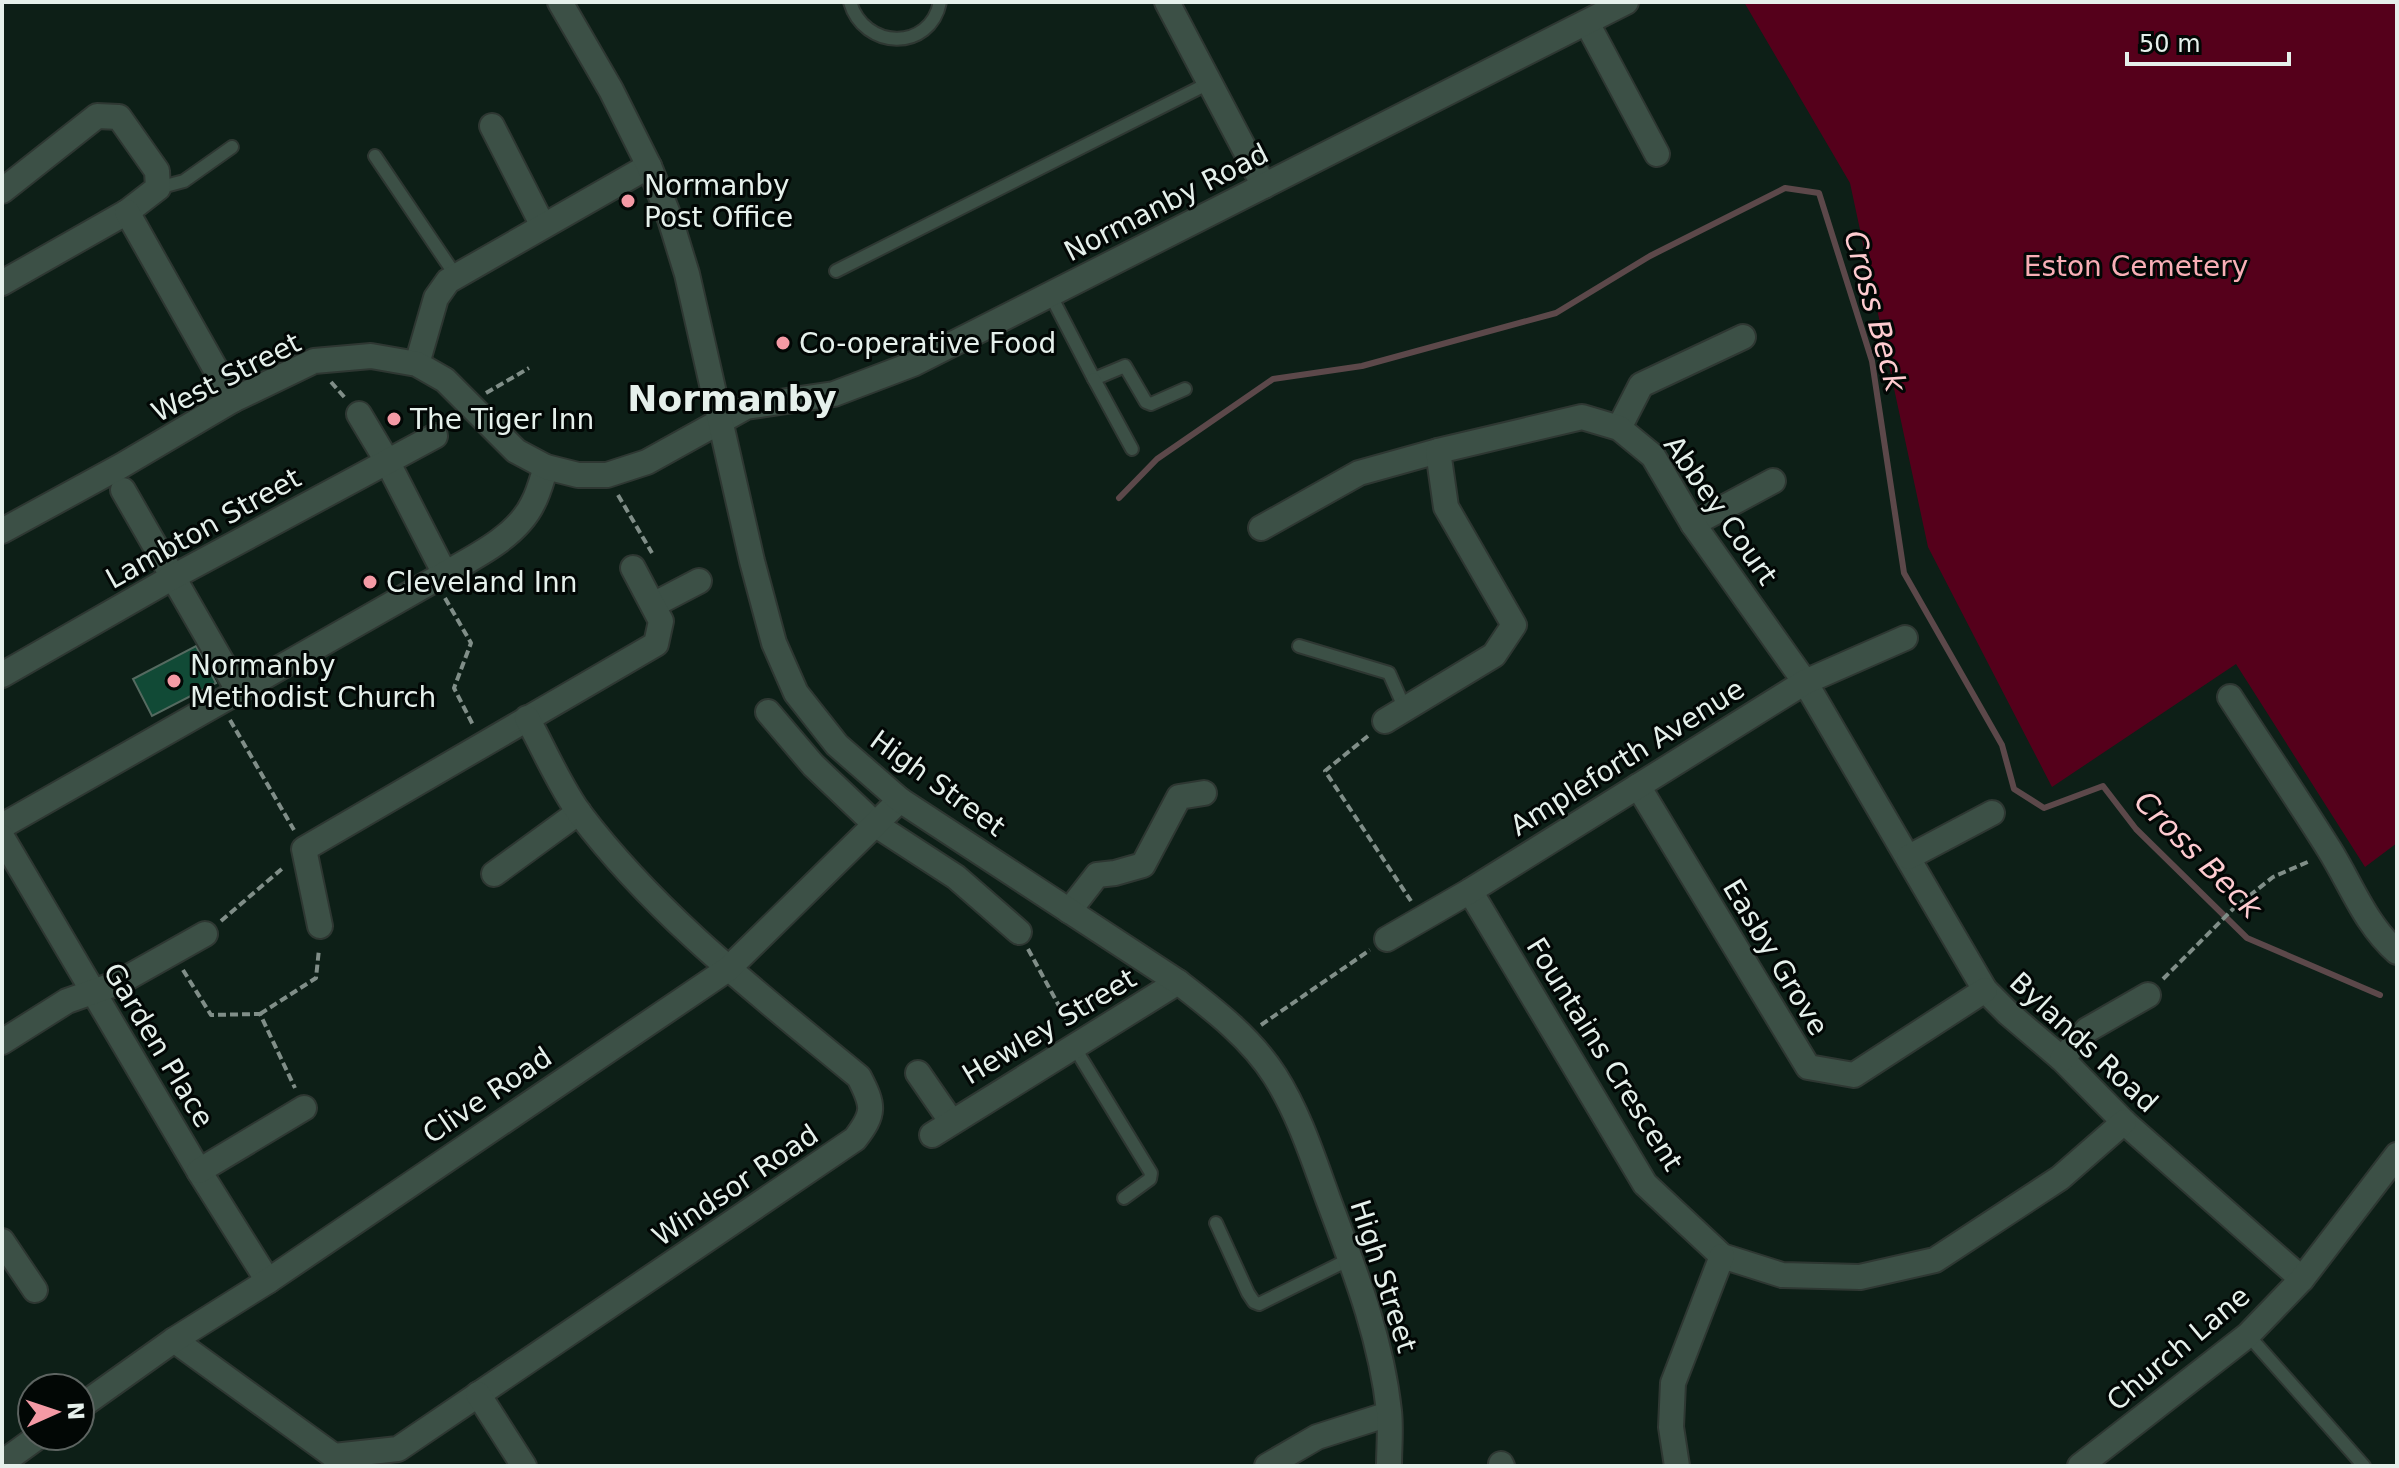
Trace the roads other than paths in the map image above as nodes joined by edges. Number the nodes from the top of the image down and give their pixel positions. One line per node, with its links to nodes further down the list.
1 (560, 2): 12 (street, High Street)
2 (850, 2): 3 (lane)
3 (940, 2)
4 (1167, 2): 7 (street)
5 (1626, 2): 6 (street, Normanby Road)
6 (1587, 23): 10 (street); 13 (street, Normanby Road)
7 (1209, 83): 13 (street); 18 (lane)
8 (492, 126): 17 (street)
9 (232, 147): 14 (lane)
10 (1657, 154)
11 (375, 156): 19 (lane)
12 (649, 166): 17 (street); 28 (street, High Street)
13 (1264, 186): 21 (street, Normanby Road)
14 (158, 188): 15 (street); 16 (street)
15 (2, 191)
16 (127, 212): 20 (street); 26 (street)
17 (543, 226): 19 (street)
18 (836, 271)
19 (456, 276): 23 (street)
20 (2, 283)
21 (1050, 294): 24 (lane); 28 (street, Normanby Road)
22 (1743, 337): 29 (street)
23 (417, 364): 26 (street, West Street); 34 (street)
24 (1094, 379): 25 (lane); 31 (lane)
25 (1185, 389)
26 (233, 400): 39 (street, West Street)
27 (359, 414): 33 (street)
28 (720, 419): 34 (street, Normanby Road); 56 (street, High Street)
29 (1619, 428): 32 (street, Abbey Court); 37 (street, Abbey Court)
30 (435, 436): 33 (street, Lambton Street)
31 (1132, 449)
32 (1438, 451): 38 (street, Abbey Court); 52 (street)
33 (387, 461): 41 (street, Lambton Street); 42 (street)
34 (546, 467): 42 (street)
35 (1773, 481): 37 (street)
36 (123, 490): 41 (street)
37 (1693, 524): 48 (street, Abbey Court)
38 (1261, 528)
39 (2, 531)
40 (633, 568): 44 (street)
41 (173, 577): 47 (street, Lambton Street); 49 (street)
42 (440, 577): 49 (street)
43 (699, 581): 44 (street)
44 (657, 613): 53 (street)
45 (1905, 638): 48 (street, Ampleforth Avenue)
46 (1299, 646): 52 (lane)
47 (2, 675)
48 (1805, 682): 54 (street, Ampleforth Avenue); 62 (street, Bylands Road)
49 (228, 695): 60 (street)
50 (2230, 697): 70 (street)
51 (768, 712): 59 (street)
52 (1395, 715)
53 (527, 718): 57 (street, Windsor Road); 66 (street)
54 (1638, 786): 64 (street, Ampleforth Avenue); 73 (street, Easby Grove)
55 (1204, 793): 65 (street)
56 (900, 800): 59 (street, Clive Road); 65 (street, High Street)
57 (579, 812): 63 (street); 71 (street, Windsor Road)
58 (1992, 813): 62 (street)
59 (876, 825): 67 (street); 71 (street, Clive Road)
60 (2, 826)
61 (2, 837): 74 (street, Garden Place)
62 (1909, 857): 73 (street, Bylands Road)
63 (494, 874)
64 (1470, 891): 69 (street, Ampleforth Avenue); 87 (street, Fountains Crescent)
65 (1069, 911): 72 (street, High Street)
66 (320, 926)
67 (1019, 932)
68 (205, 934): 74 (street)
69 (1387, 939)
70 (2397, 952)
71 (728, 969): 90 (street, Clive Road); 94 (street, Windsor Road)
72 (1178, 982): 77 (street, Hewley Street); 88 (street, High Street)
73 (1985, 990): 78 (street, Bylands Road)
74 (93, 992): 76 (street); 83 (street, Garden Place)
75 (2148, 995): 78 (street)
76 (2, 1042)
77 (1076, 1043): 79 (street, Hewley Street); 84 (lane)
78 (2062, 1059): 81 (street, Bylands Road)
79 (918, 1073)
80 (304, 1108): 83 (street)
81 (2124, 1122): 87 (street, Fountains Crescent); 89 (street, Bylands Road)
82 (2397, 1155): 89 (street, Church Lane)
83 (199, 1171): 90 (street, Garden Place)
84 (1124, 1198)
85 (1216, 1223): 88 (lane)
86 (2, 1241): 91 (street)
87 (1722, 1256): 100 (street)
88 (1350, 1259): 96 (street, High Street)
89 (2302, 1279): 92 (street, Church Lane)
90 (268, 1281): 93 (street, Clive Road)
91 (35, 1290)
92 (2248, 1335): 101 (street, Church Lane); 102 (lane)
93 (174, 1340): 94 (street, Windsor Road); 95 (street, Clive Road)
94 (478, 1394): 97 (street)
95 (96, 1396)
96 (1389, 1414): 98 (street); 99 (street, High Street)
97 (524, 1466)
98 (1267, 1466)
99 (1389, 1466)
100 (1677, 1466)
101 (2080, 1466)
102 (2364, 1466)

